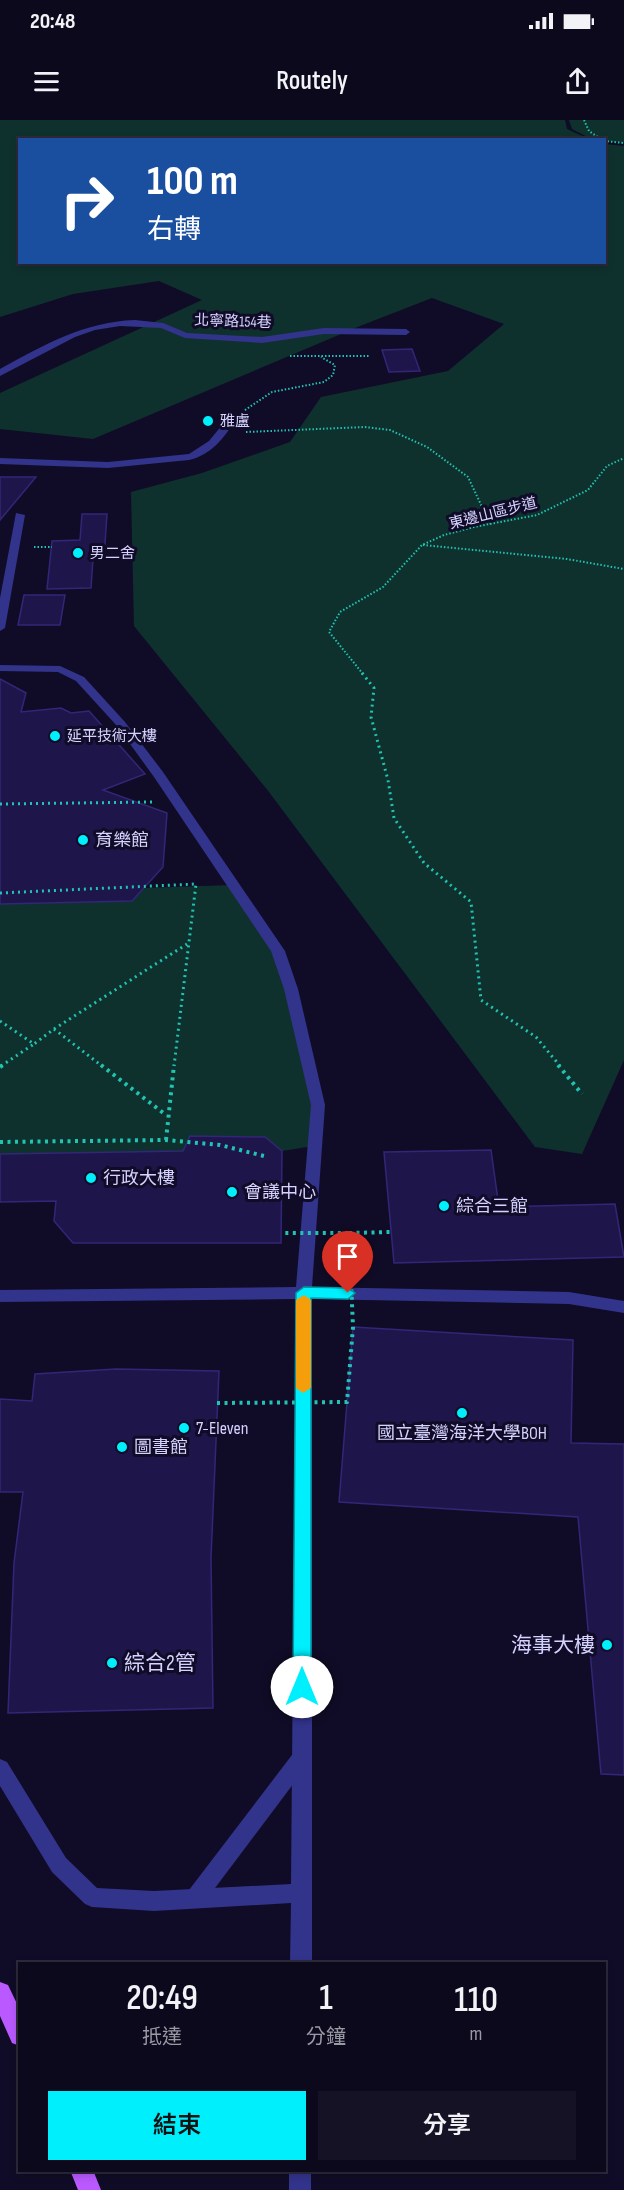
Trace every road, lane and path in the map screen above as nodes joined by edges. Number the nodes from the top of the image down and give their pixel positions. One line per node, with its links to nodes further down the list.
1 (584, 120): 2 (path)
2 (600, 138)
3 (606, 140): 4 (path)
4 (624, 143)
5 (406, 332): 7 (street, 北寧路154巷)
6 (321, 357): 8 (path)
7 (0, 373)
8 (230, 421): 9 (street)
9 (223, 431): 11 (street); 13 (path)
10 (624, 458): 13 (path, 東邊山區步道)
11 (0, 460)
12 (20, 515): 16 (street)
13 (490, 524): 14 (path, 東邊山區步道)
14 (422, 545): 15 (path); 27 (path)
15 (624, 569)
16 (3, 595): 17 (street)
17 (0, 628)
18 (0, 668): 19 (street)
19 (177, 801): 20 (path); 35 (street)
20 (0, 804)
21 (0, 893): 22 (path)
22 (187, 944): 24 (path); 28 (path)
23 (0, 1021): 25 (path)
24 (54, 1029): 25 (path); 28 (path)
25 (34, 1044): 26 (path)
26 (0, 1067)
27 (582, 1094)
28 (167, 1116): 29 (path)
29 (166, 1140): 30 (path); 31 (path)
30 (0, 1142)
31 (268, 1157)
32 (391, 1232): 34 (path)
33 (281, 1233): 34 (path, bridge)
34 (349, 1233): 38 (path, bridge)
35 (304, 1293): 36 (street); 37 (street); 39 (street)
36 (0, 1296)
37 (624, 1307)
38 (218, 1403)
39 (302, 1757): 41 (street); 42 (street)
40 (0, 1768): 42 (street)
41 (301, 1893): 42 (street); 43 (street)
42 (196, 1897)
43 (301, 1962)
44 (0, 1992): 45 (main road)
45 (18, 2031)
46 (82, 2172): 48 (main road)
47 (300, 2172): 49 (street)
48 (90, 2190)
49 (300, 2190)

